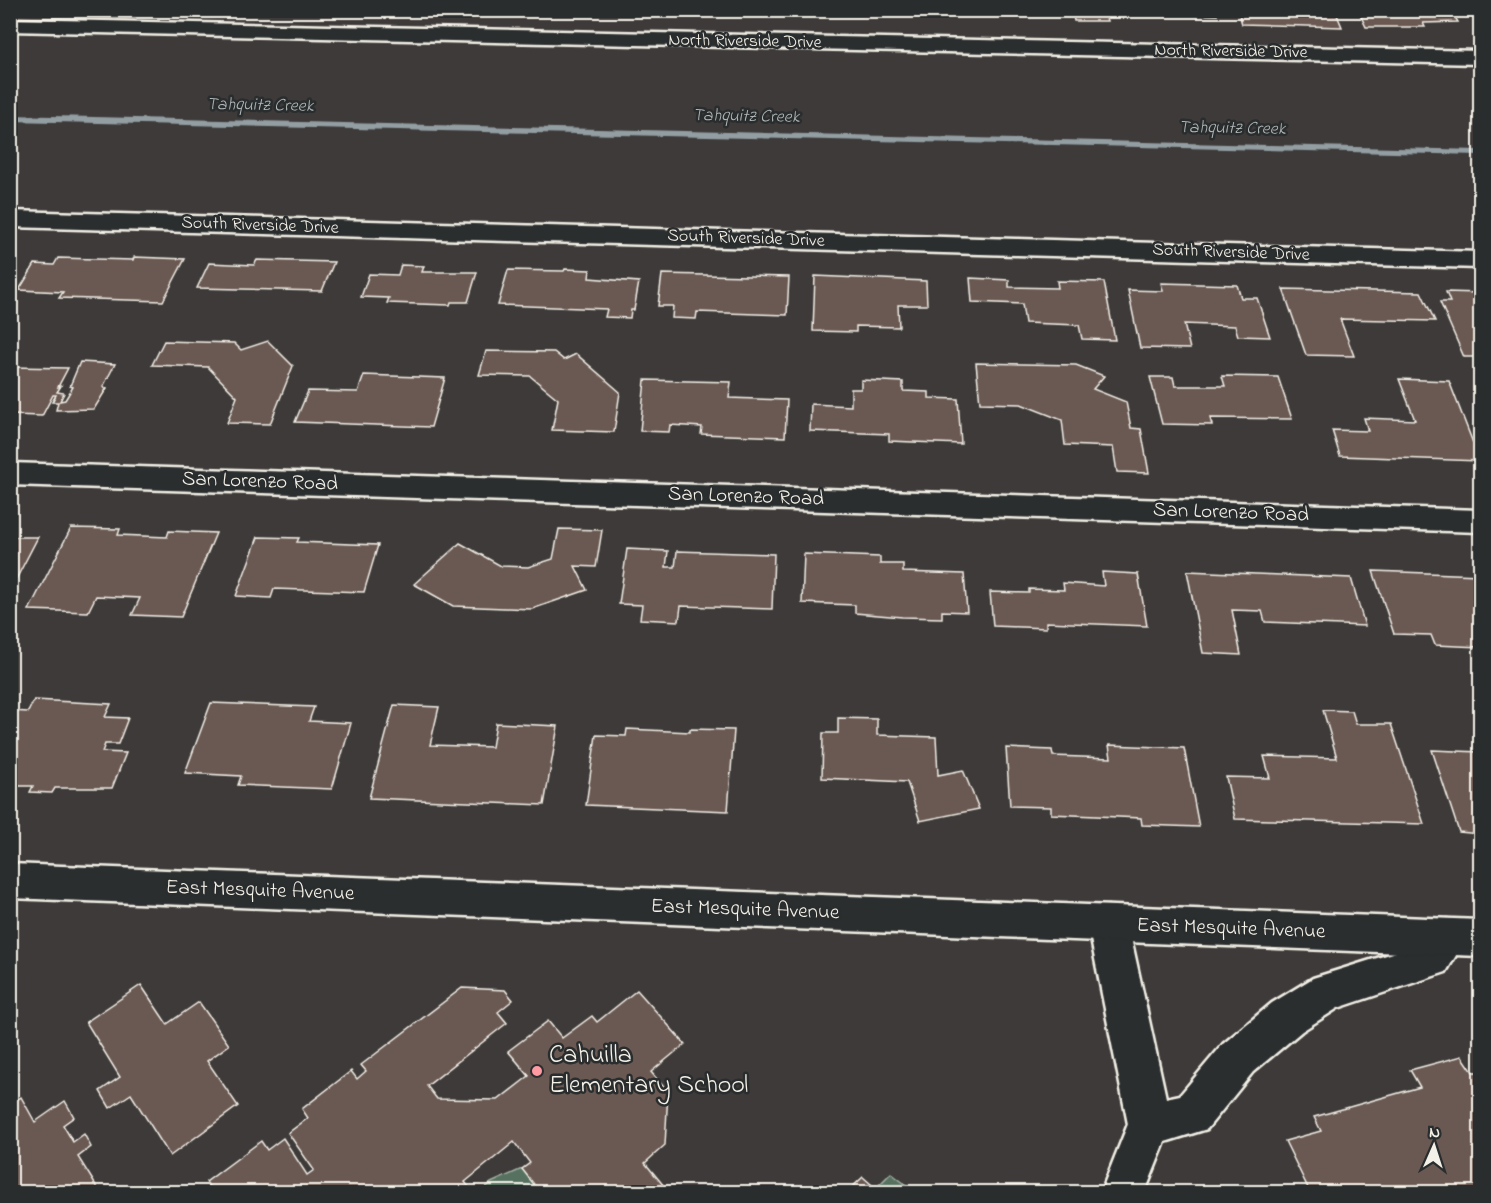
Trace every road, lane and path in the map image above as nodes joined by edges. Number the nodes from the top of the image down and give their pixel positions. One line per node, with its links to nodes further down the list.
1 (232, 10): 3 (street)
2 (10, 25): 3 (street, North Riverside Drive)
3 (215, 31): 4 (street, North Riverside Drive)
4 (1480, 58)
5 (10, 219): 6 (street, South Riverside Drive)
6 (1480, 260)
7 (10, 474): 8 (street, San Lorenzo Road)
8 (1480, 521)
9 (10, 881): 10 (street, East Mesquite Avenue)
10 (1108, 924): 11 (street, East Mesquite Avenue); 12 (street)
11 (1464, 938): 12 (street)
12 (1150, 1124): 13 (street)
13 (1123, 1192)

